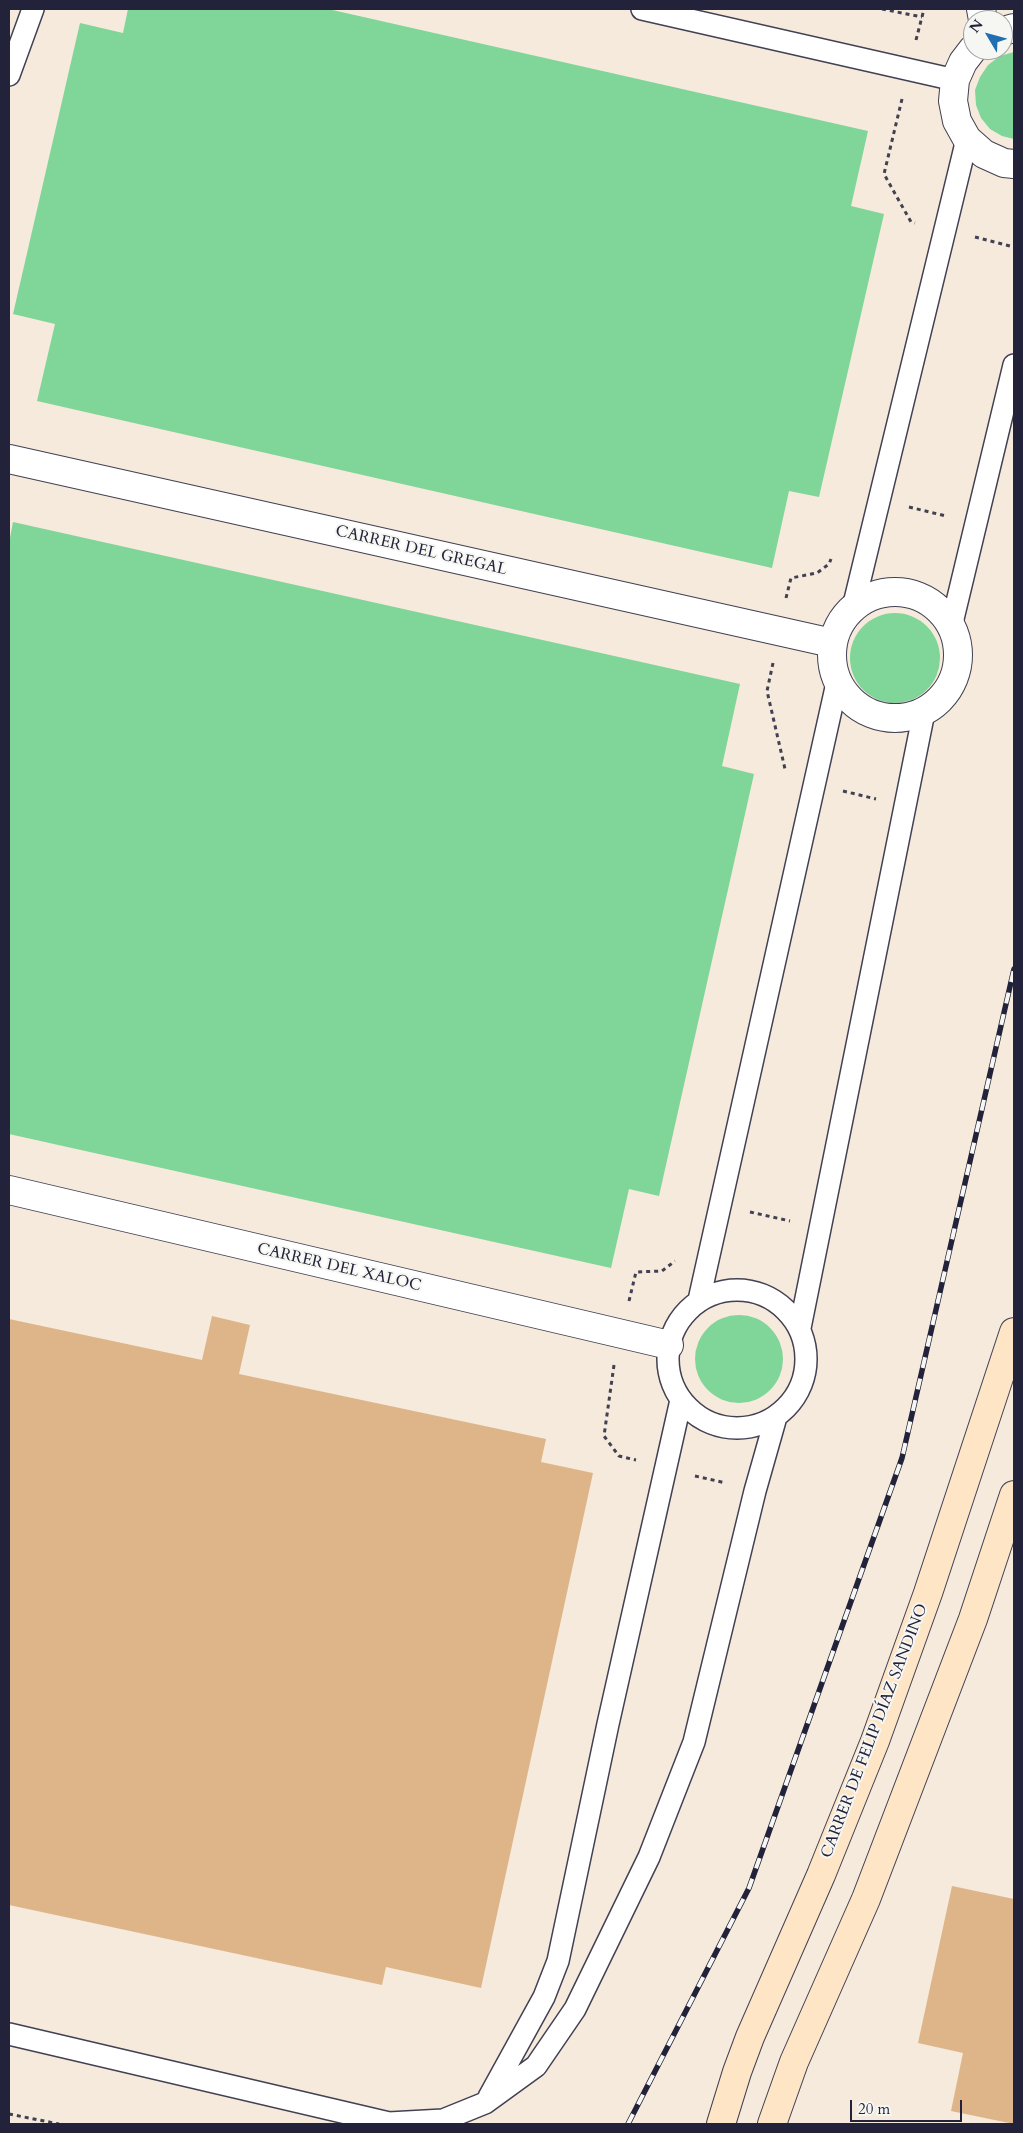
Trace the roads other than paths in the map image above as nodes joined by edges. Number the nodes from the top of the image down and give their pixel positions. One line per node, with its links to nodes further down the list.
1 (33, 9): 4 (lane)
2 (642, 9): 5 (lane)
3 (965, 60): 5 (street)
4 (9, 75)
5 (955, 80): 6 (street)
6 (967, 139): 7 (street); 10 (lane)
7 (1014, 164)
8 (1014, 365): 11 (lane)
9 (9, 459): 12 (street, CARRER DEL GREGAL)
10 (853, 608): 11 (street); 12 (street)
11 (951, 626): 14 (street)
12 (832, 643): 13 (street)
13 (837, 683): 14 (street); 16 (lane)
14 (924, 712): 17 (lane)
15 (9, 1190): 19 (street, CARRER DEL XALOC)
16 (698, 1300): 17 (lane); 19 (lane)
17 (800, 1328): 21 (lane)
18 (1014, 1332): 25 (main road, CARRER DE FELIP DÍAZ SANDINO)
19 (669, 1345): 20 (lane)
20 (681, 1400): 21 (lane); 24 (lane)
21 (776, 1417): 24 (lane)
22 (1014, 1495): 26 (main road)
23 (9, 2034): 24 (lane)
24 (485, 2103)
25 (721, 2124)
26 (772, 2124)

